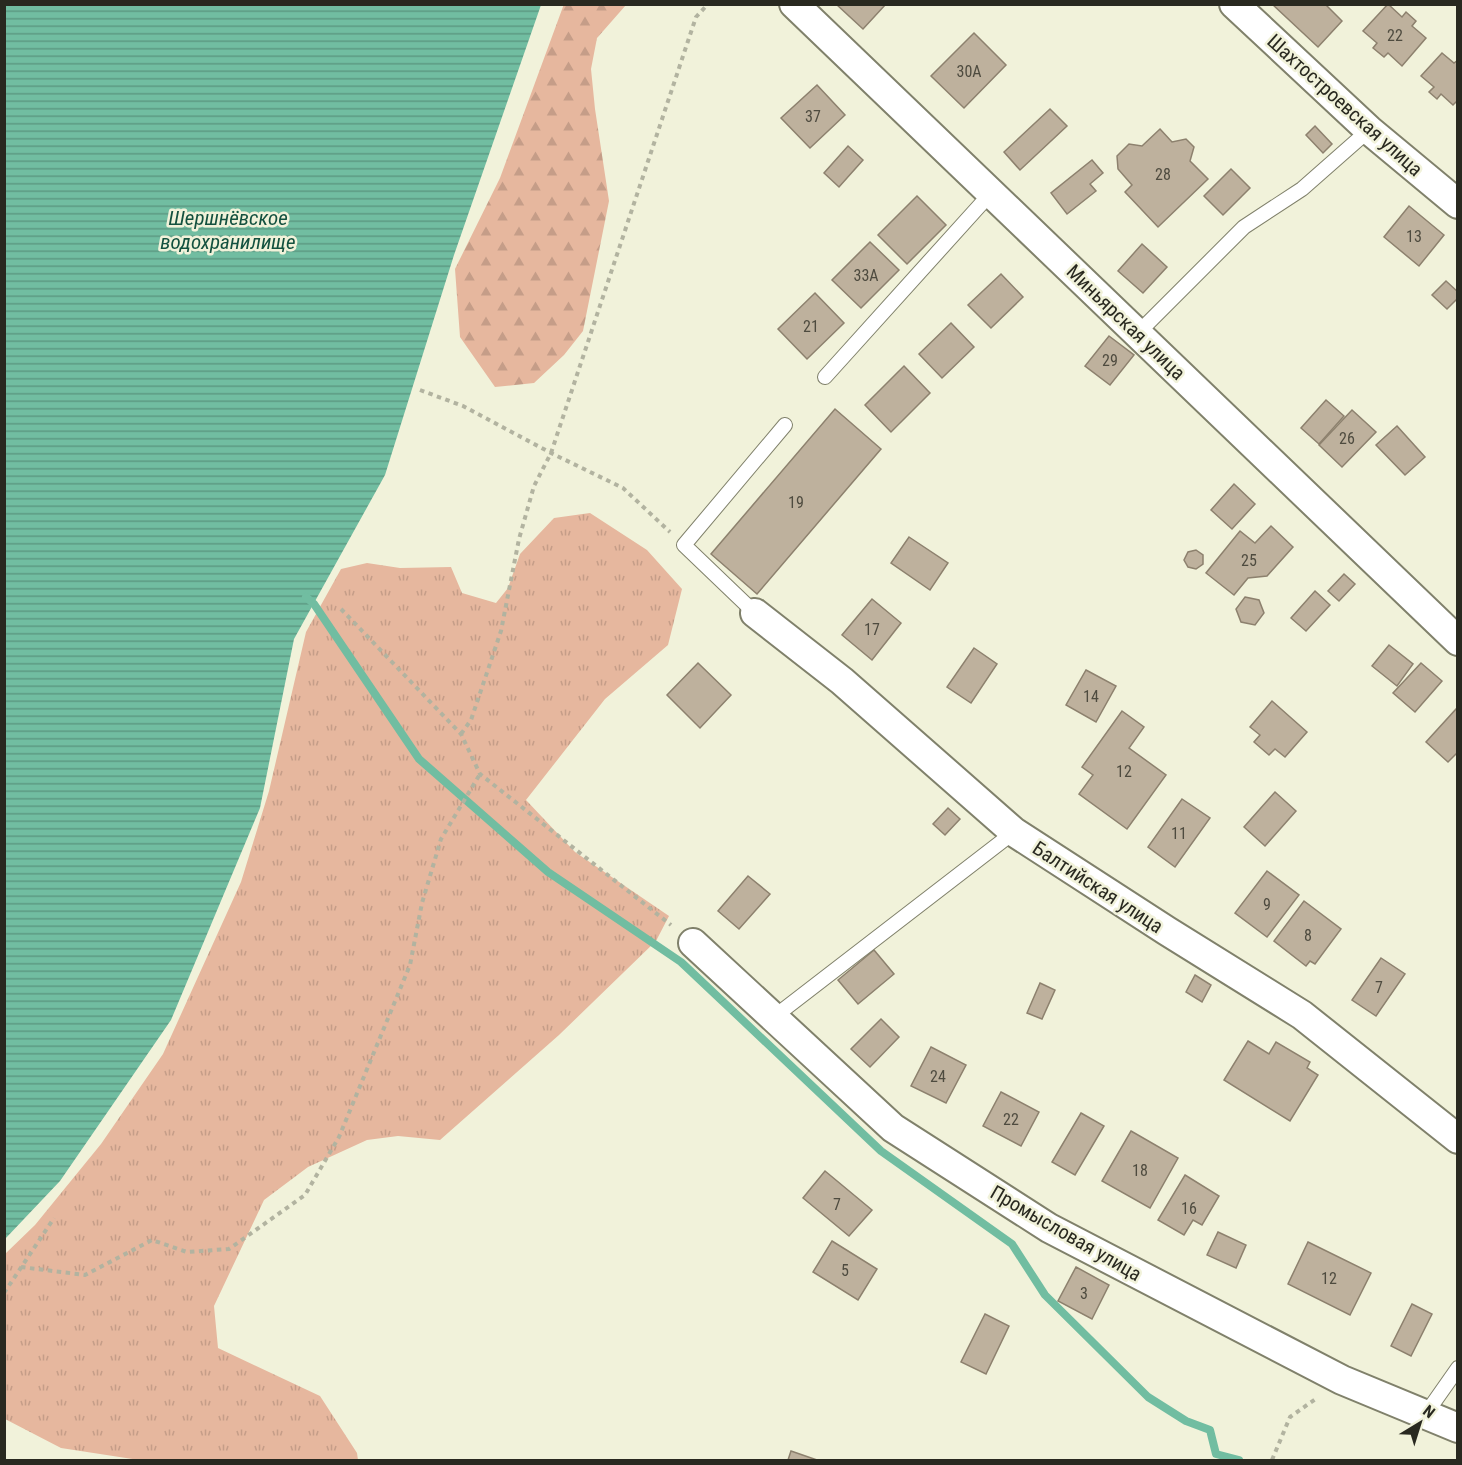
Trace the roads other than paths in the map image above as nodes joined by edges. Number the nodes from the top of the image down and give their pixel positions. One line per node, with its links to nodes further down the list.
1 (794, 4): 4 (street, Миньярская улица)
2 (1234, 4): 3 (street, Шахтостроевская улица)
3 (1369, 130): 5 (street, Шахтостроевская улица); 6 (lane)
4 (991, 193): 6 (street, Миньярская улица); 7 (lane)
5 (1458, 204)
6 (1138, 333): 10 (street, Миньярская улица)
7 (825, 377)
8 (784, 425): 9 (lane)
9 (755, 613): 11 (street, Балтийская улица)
10 (1458, 641)
11 (1014, 832): 13 (lane); 14 (street, Балтийская улица)
12 (693, 943): 13 (street, Промысловая улица)
13 (774, 1017): 16 (street, Промысловая улица)
14 (1458, 1139)
15 (1458, 1368): 16 (lane)
16 (1425, 1415): 17 (street, Промысловая улица)
17 (1458, 1428)

